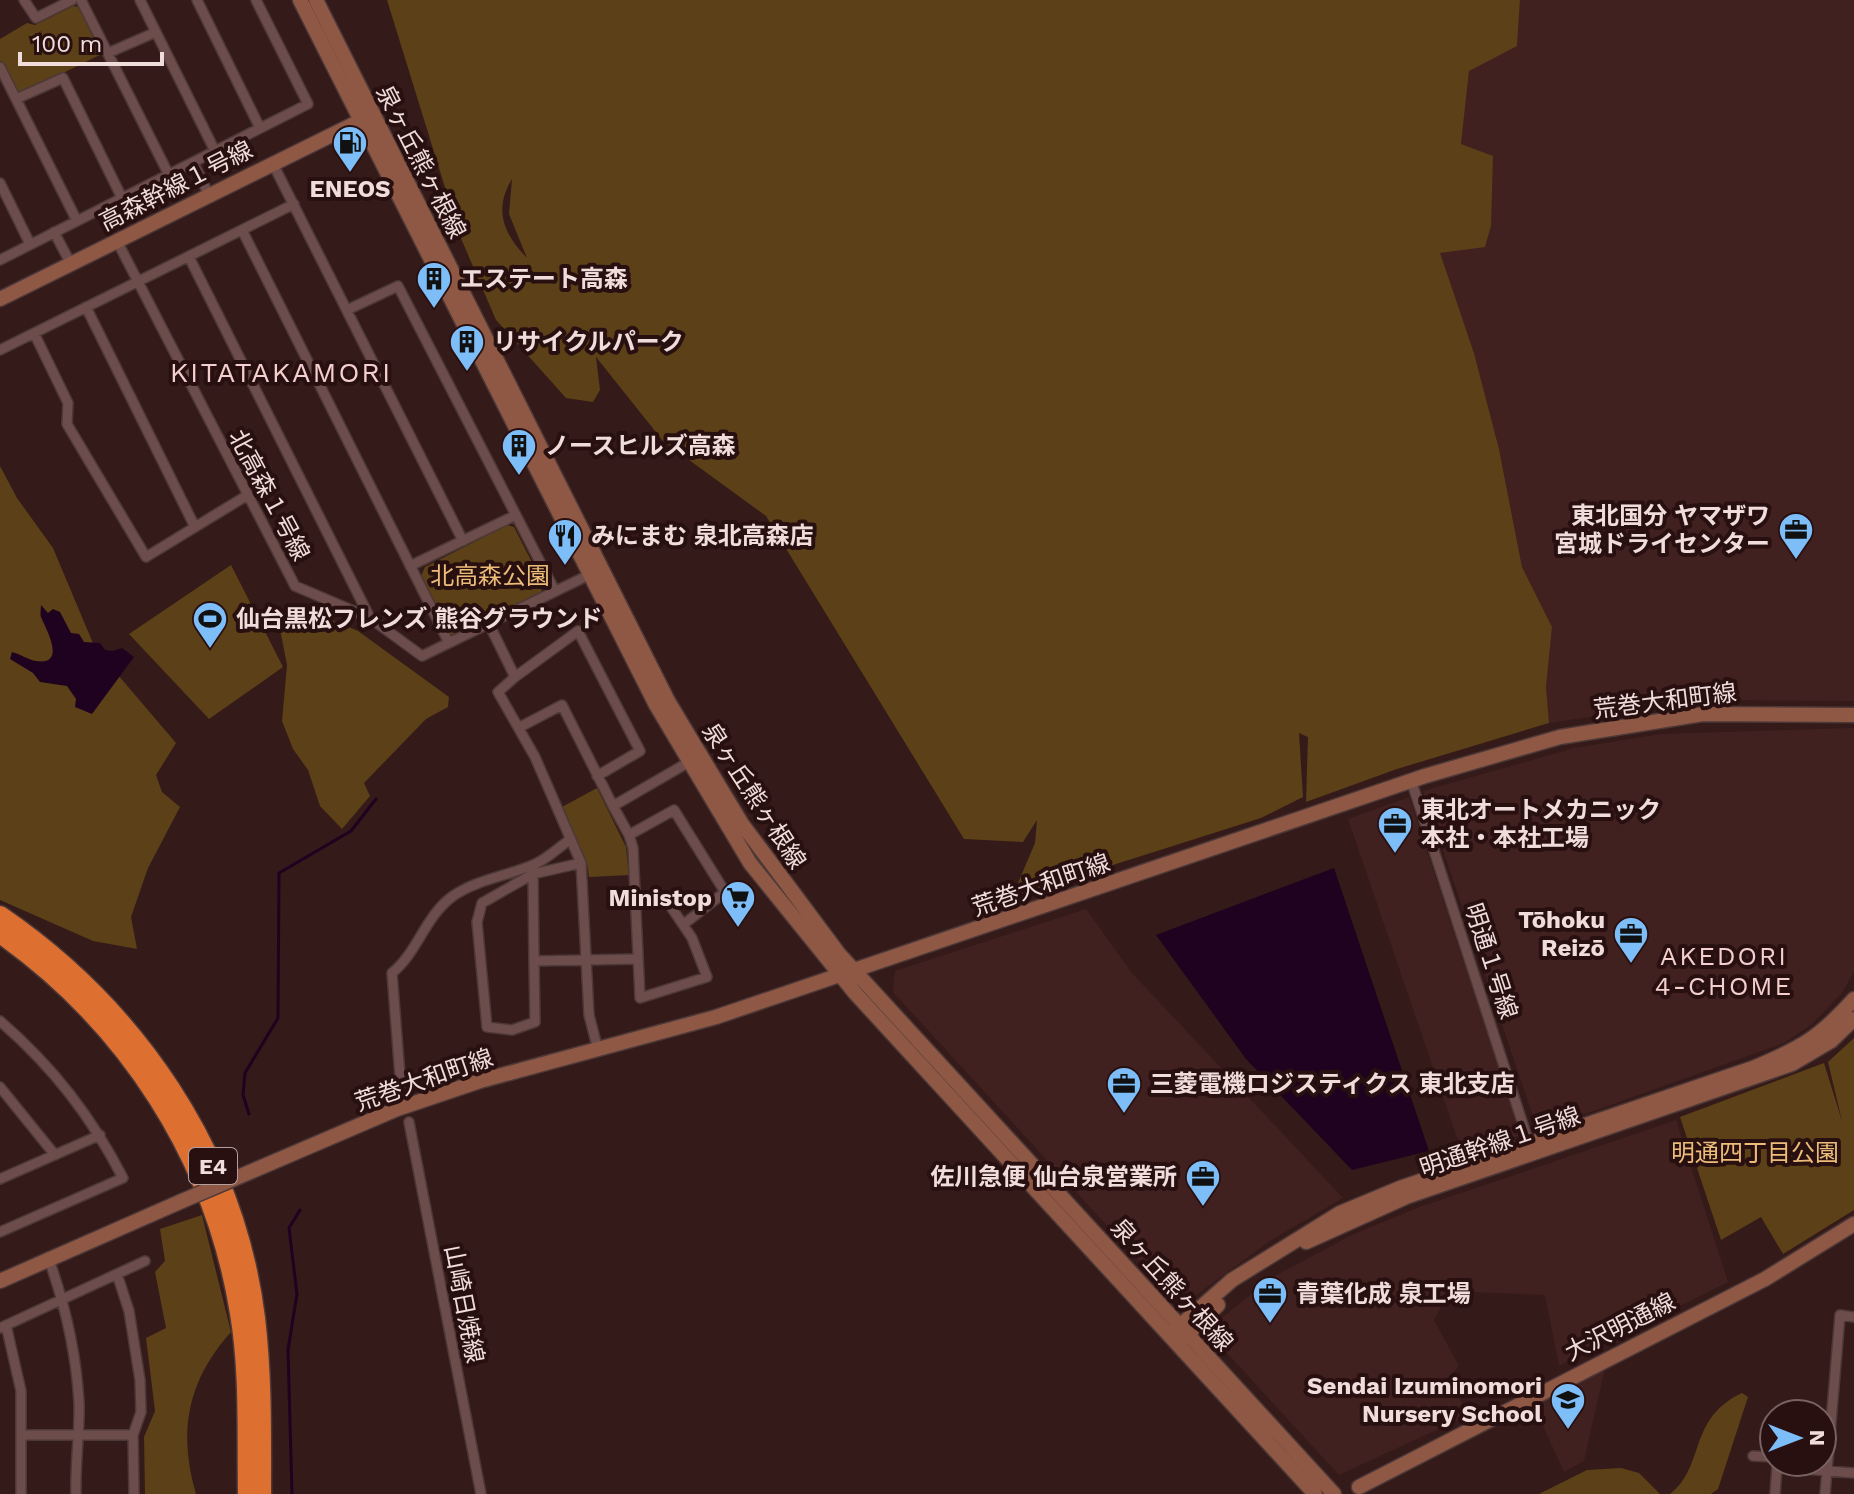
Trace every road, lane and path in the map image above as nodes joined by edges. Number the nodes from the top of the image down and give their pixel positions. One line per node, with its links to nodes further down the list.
1 (24, 0): 2 (street)
2 (72, 0)
3 (81, 0): 10 (street)
4 (140, 0): 9 (street)
5 (197, 0): 14 (street)
6 (256, 0): 14 (street)
7 (300, 0): 13 (street, 泉ヶ丘熊ヶ根線)
8 (316, 0): 13 (street, 泉ヶ丘熊ヶ根線)
9 (156, 32): 10 (street); 15 (street)
10 (108, 53): 18 (street)
11 (0, 67): 12 (street)
12 (16, 99): 21 (street); 23 (street)
13 (366, 118): 17 (street, 高森幹線１号線); 42 (street, 泉ヶ丘熊ヶ根線)
14 (260, 128): 15 (street)
15 (215, 151): 16 (street)
16 (193, 162): 18 (street); 20 (street)
17 (272, 162): 20 (street, 高森幹線１号線); 22 (street)
18 (169, 175): 21 (street)
19 (0, 183): 27 (street)
20 (209, 195): 26 (street, 高森幹線１号線)
21 (122, 198): 23 (street)
22 (294, 204): 24 (street); 34 (street)
23 (77, 221): 25 (street)
24 (242, 230): 28 (street); 41 (street)
25 (54, 232): 27 (street); 30 (street)
26 (117, 241): 30 (street, 高森幹線１号線); 31 (street, 北高森１号線)
27 (30, 244): 29 (street)
28 (189, 257): 31 (street); 44 (street)
29 (0, 260)
30 (71, 264): 32 (street, 高森幹線１号線)
31 (137, 281): 33 (street); 37 (street, 北高森１号線)
32 (0, 299)
33 (86, 307): 35 (street); 39 (street)
34 (347, 310): 38 (street); 40 (street)
35 (34, 333): 36 (street); 39 (street)
36 (0, 350)
37 (246, 496): 39 (street); 44 (street, 北高森１号線)
38 (516, 515): 40 (street); 43 (street)
39 (194, 525)
40 (463, 541): 41 (street)
41 (410, 566): 46 (street)
42 (596, 572): 43 (street, 北高森１号線); 50 (street, 泉ヶ丘熊ヶ根線); 65 (street, 泉ヶ丘熊ヶ根線)
43 (555, 591): 45 (street, 北高森１号線)
44 (370, 618): 46 (street, 北高森１号線)
45 (489, 624): 46 (street, 北高森１号線); 47 (street)
46 (449, 643)
47 (515, 677): 49 (street); 51 (street)
48 (1854, 715): 52 (street, 荒巻大和町線)
49 (520, 727): 51 (street); 55 (street)
50 (689, 762): 53 (street); 65 (street, 泉ヶ丘熊ヶ根線)
51 (597, 776): 53 (street)
52 (1411, 780): 65 (street, 荒巻大和町線); 74 (street, 明通１号線)
53 (613, 806): 54 (street)
54 (629, 835): 58 (street); 60 (street)
55 (571, 839): 56 (street); 71 (street)
56 (581, 863): 57 (street); 63 (street)
57 (533, 874): 64 (street); 64 (street)
58 (636, 899): 60 (street); 62 (street)
59 (0, 915): 98 (highway, E4)
60 (684, 924): 62 (street)
61 (0, 934): 97 (highway, E4)
62 (637, 959): 63 (street)
63 (585, 960): 64 (street); 69 (street)
64 (534, 961)
65 (848, 974): 69 (street, 荒巻大和町線); 86 (street, 泉ヶ丘熊ヶ根線)
66 (1854, 999): 74 (street)
67 (1854, 1019): 74 (street, 明通幹線１号線)
68 (0, 1021): 73 (street)
69 (598, 1050): 79 (street, 荒巻大和町線, bridge)
70 (0, 1087): 75 (street)
71 (401, 1089)
72 (409, 1122): 99 (street, 山崎日焼線)
73 (100, 1135): 75 (street); 78 (street)
74 (1531, 1149): 86 (street, 明通幹線１号線)
75 (55, 1155): 76 (street)
76 (2, 1174)
77 (1854, 1224): 93 (street, 大沢明通線)
78 (0, 1232)
79 (48, 1257): 82 (street); 83 (street)
80 (145, 1261): 81 (street)
81 (117, 1274): 83 (street); 90 (street)
82 (0, 1281)
83 (63, 1298): 85 (street); 88 (street)
84 (1854, 1317): 87 (street)
85 (3, 1327): 89 (street)
86 (1179, 1334): 100 (street, 泉ヶ丘熊ヶ根線); 101 (street, 泉ヶ丘熊ヶ根線)
87 (1833, 1398)
88 (78, 1434): 89 (street); 90 (street); 95 (street)
89 (21, 1435): 94 (street)
90 (133, 1435): 96 (street)
91 (1753, 1456): 92 (street)
92 (1758, 1457)
93 (1359, 1487)
94 (21, 1494)
95 (76, 1494)
96 (134, 1494)
97 (247, 1494)
98 (262, 1494)
99 (481, 1494)
100 (1315, 1494)
101 (1334, 1494)

